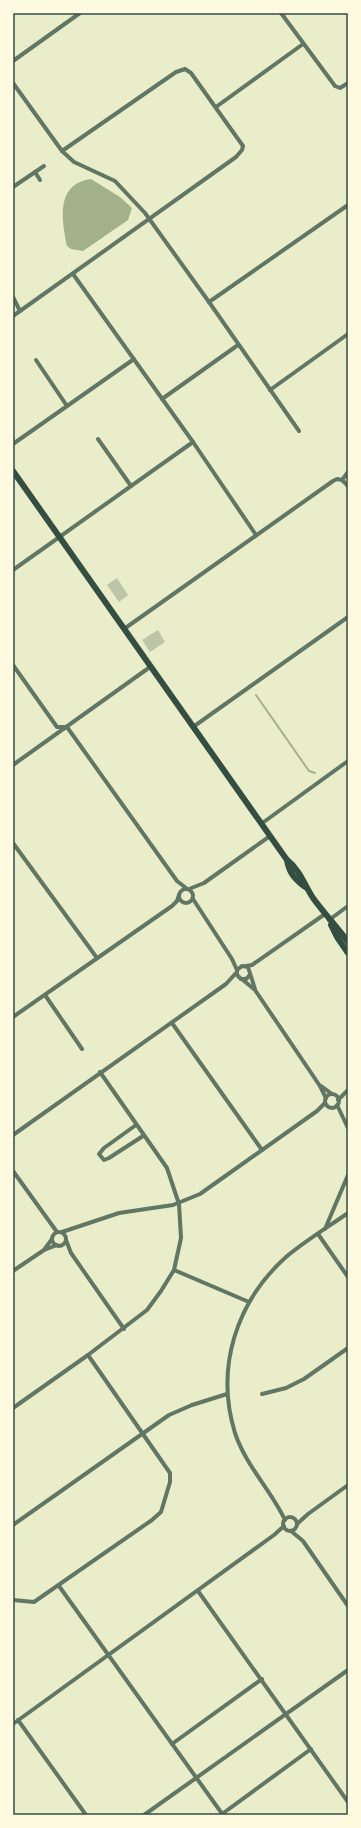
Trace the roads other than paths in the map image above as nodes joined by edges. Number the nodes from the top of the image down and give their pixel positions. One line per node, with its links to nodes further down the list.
1 (80, 13): 4 (street)
2 (281, 13): 3 (street)
3 (304, 44): 6 (street); 7 (street)
4 (14, 59)
5 (13, 83): 8 (street)
6 (348, 83)
7 (216, 107): 8 (street); 14 (street)
8 (62, 151): 14 (street)
9 (44, 166): 10 (street)
10 (35, 172): 11 (street); 12 (street)
11 (40, 180)
12 (13, 187)
13 (348, 205): 17 (street)
14 (149, 219): 15 (street); 17 (street)
15 (73, 274): 18 (street); 22 (street)
16 (13, 297): 18 (street)
17 (209, 302): 21 (street)
18 (20, 311): 19 (street)
19 (13, 316)
20 (348, 334): 24 (street)
21 (238, 345): 24 (street); 25 (street)
22 (134, 359): 25 (street); 26 (street)
23 (36, 360): 26 (street)
24 (270, 390): 27 (street)
25 (162, 399): 29 (street)
26 (67, 406): 30 (street)
27 (299, 431)
28 (98, 439): 34 (street)
29 (193, 442): 34 (street); 36 (street)
30 (13, 444)
31 (13, 471): 37 (main road)
32 (348, 472): 33 (street)
33 (342, 480): 35 (street); 36 (street)
34 (131, 486): 37 (street)
35 (348, 486)
36 (256, 535): 40 (street)
37 (60, 538): 38 (street); 40 (main road)
38 (13, 570)
39 (348, 617): 44 (street)
40 (124, 629): 42 (main road)
41 (13, 665): 43 (street)
42 (150, 667): 43 (street); 44 (main road)
43 (67, 727): 46 (street); 50 (street)
44 (193, 728): 47 (main road)
45 (348, 762): 47 (street)
46 (13, 764)
47 (261, 824): 48 (main road)
48 (270, 836): 51 (street); 59 (main road)
49 (13, 843): 63 (street)
50 (178, 881): 52 (street); 53 (street)
51 (204, 883): 52 (street); 54 (street)
52 (188, 889): 53 (street); 54 (street)
53 (179, 893): 55 (street); 56 (street)
54 (193, 897): 55 (street); 58 (street)
55 (186, 903): 56 (street); 58 (street)
56 (172, 906): 63 (street)
57 (348, 906): 60 (street)
58 (200, 912): 64 (street)
59 (325, 914): 60 (main road); 65 (street)
60 (329, 920): 61 (main road); 62 (main road)
61 (348, 942)
62 (348, 953)
63 (97, 958): 72 (street)
64 (232, 959): 66 (street); 67 (street)
65 (258, 960): 66 (street); 68 (street)
66 (244, 966): 67 (street); 68 (street)
67 (237, 971): 69 (street); 70 (street)
68 (250, 974): 69 (street); 71 (street)
69 (241, 979): 70 (street); 71 (street)
70 (226, 984): 74 (street)
71 (255, 990): 77 (street)
72 (45, 995): 73 (street); 75 (street)
73 (13, 1017)
74 (172, 1023): 76 (street); 88 (street)
75 (82, 1049)
76 (100, 1072): 84 (street); 86 (street)
77 (320, 1086): 79 (street); 80 (street)
78 (348, 1090): 79 (street)
79 (335, 1097): 80 (street); 81 (street)
80 (326, 1101): 82 (street); 83 (street)
81 (336, 1106): 82 (street); 85 (street)
82 (329, 1107): 83 (street)
83 (317, 1111): 88 (street)
84 (136, 1125): 87 (street); 87 (street)
85 (348, 1128)
86 (13, 1135)
87 (143, 1136): 91 (street)
88 (262, 1150): 91 (street)
89 (13, 1171): 97 (street)
90 (348, 1175): 94 (street)
91 (179, 1204): 93 (street); 102 (street)
92 (348, 1213): 94 (street)
93 (76, 1227): 95 (street); 98 (street)
94 (325, 1229): 96 (street)
95 (62, 1232): 97 (street); 98 (street)
96 (318, 1234): 104 (street); 105 (street)
97 (54, 1235): 99 (street); 100 (street)
98 (66, 1238): 99 (street); 101 (street)
99 (58, 1246): 100 (street); 101 (street)
100 (44, 1250): 103 (street)
101 (71, 1253): 106 (street)
102 (174, 1270): 105 (street); 106 (street)
103 (13, 1271)
104 (348, 1277)
105 (249, 1302): 109 (street)
106 (124, 1329): 108 (street)
107 (348, 1348): 110 (street)
108 (88, 1355): 111 (street); 112 (street)
109 (226, 1394): 112 (street); 114 (street)
110 (262, 1394)
111 (13, 1408)
112 (143, 1433): 119 (street); 125 (street)
113 (348, 1486): 115 (street)
114 (280, 1510): 116 (street); 118 (street)
115 (308, 1514): 117 (street); 120 (street)
116 (290, 1517): 117 (street); 118 (street)
117 (295, 1519): 120 (street)
118 (285, 1520): 121 (street)
119 (13, 1525)
120 (297, 1525): 122 (street); 124 (street)
121 (284, 1526): 122 (street); 123 (street)
122 (290, 1531): 123 (street); 124 (street)
123 (274, 1536): 126 (street)
124 (303, 1541): 128 (street)
125 (59, 1586): 127 (street); 129 (street)
126 (198, 1591): 129 (street); 131 (street)
127 (13, 1600)
128 (348, 1606)
129 (109, 1655): 133 (street); 135 (street)
130 (348, 1670): 132 (street)
131 (262, 1679): 132 (street); 135 (street)
132 (286, 1715): 136 (street); 137 (street)
133 (18, 1720): 134 (street); 140 (street)
134 (13, 1724)
135 (172, 1744): 137 (street)
136 (311, 1749): 138 (street); 139 (street)
137 (196, 1778): 139 (street); 141 (street)
138 (348, 1802)
139 (222, 1814)
140 (86, 1815)
141 (144, 1815)

